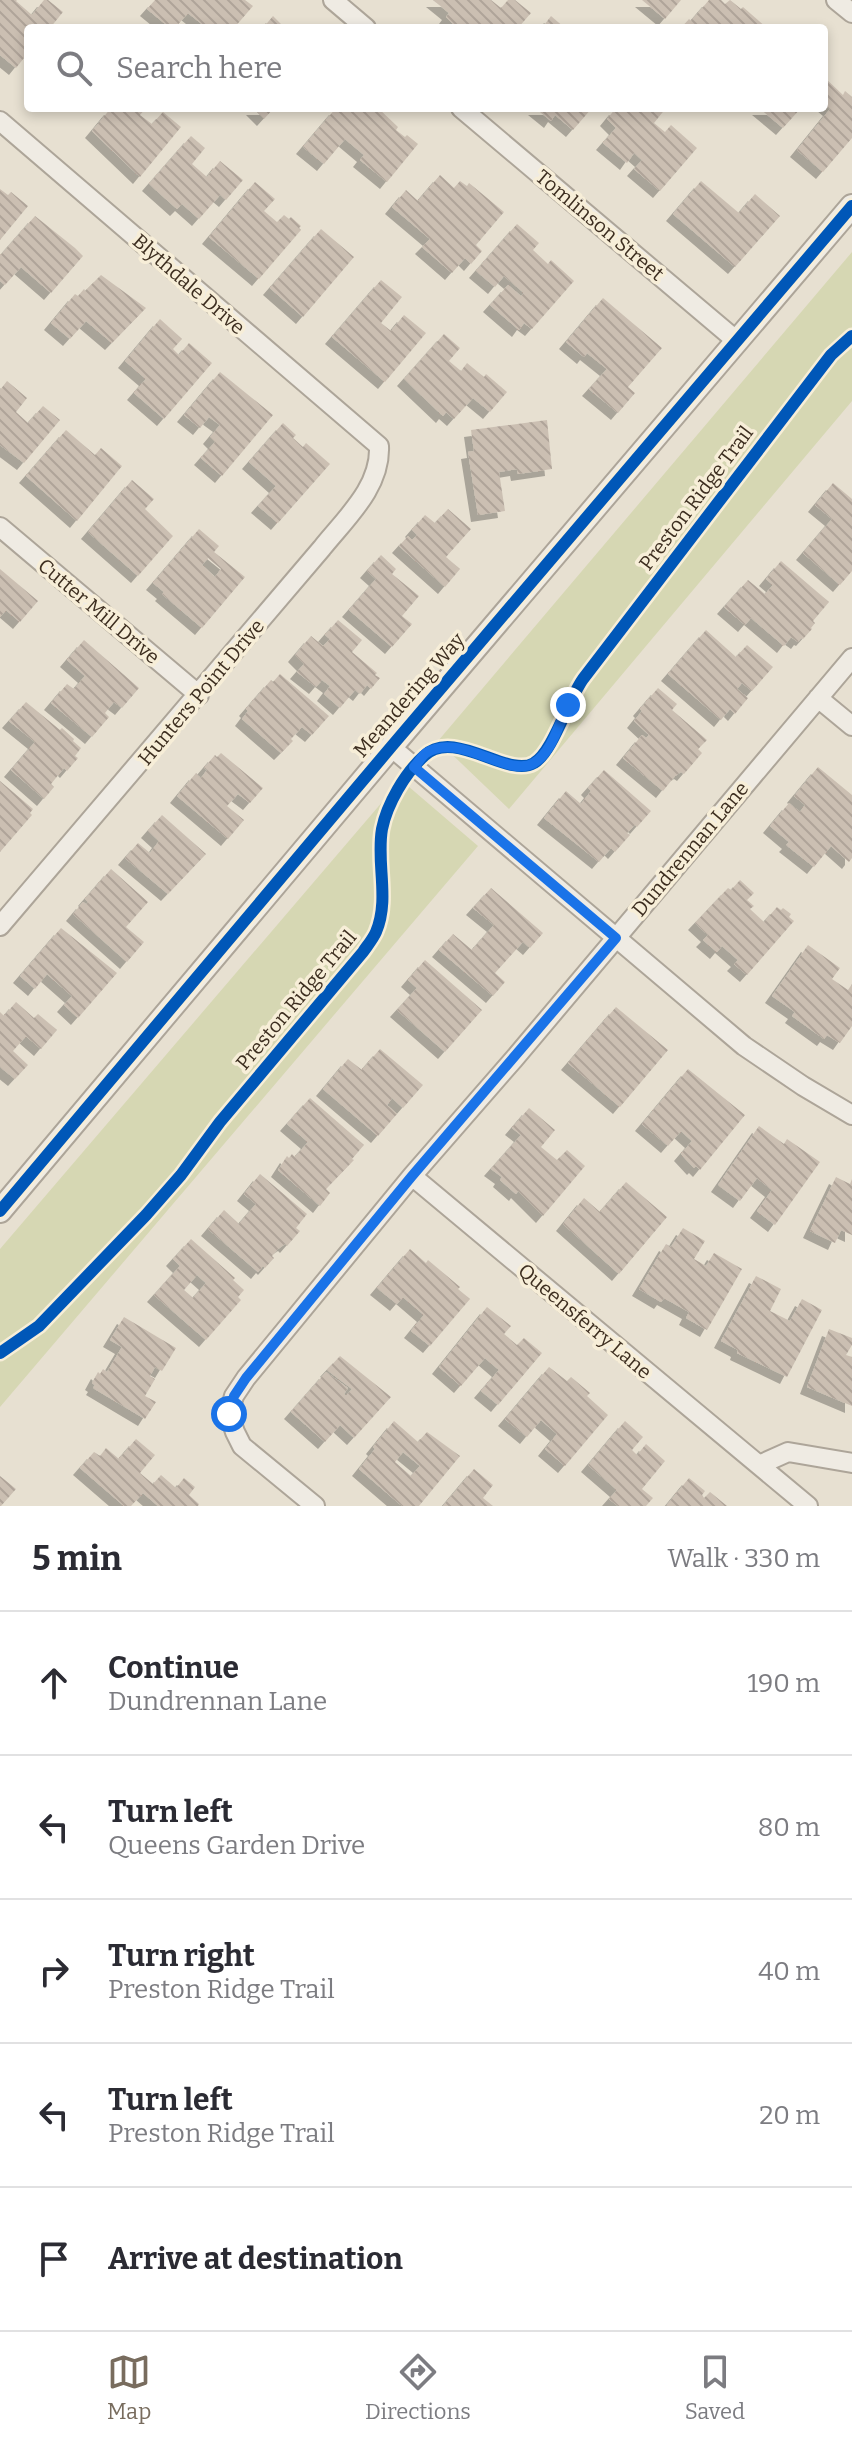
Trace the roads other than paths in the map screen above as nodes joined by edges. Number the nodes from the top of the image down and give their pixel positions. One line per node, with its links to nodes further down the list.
1 (333, 0): 4 (street)
2 (836, 0): 3 (street)
3 (852, 13)
4 (361, 24)
5 (466, 112): 8 (street, Tomlinson Street)
6 (0, 121): 9 (street, Blythdale Drive)
7 (852, 206): 8 (street, Meandering Way)
8 (738, 342): 15 (street, Meandering Way)
9 (379, 446): 12 (street, Hunters Point Drive)
10 (0, 527): 12 (street, Cutter Mill Drive)
11 (852, 658): 13 (street, Dundrennan Lane)
12 (199, 695): 16 (street, Hunters Point Drive)
13 (818, 698): 14 (street); 17 (street, Dundrennan Lane)
14 (852, 726)
15 (391, 747): 17 (street); 20 (street, Meandering Way)
16 (0, 926)
17 (616, 938): 18 (street); 19 (street, Dundrennan Lane)
18 (852, 1115)
19 (412, 1176): 22 (street, Queensferry Lane); 23 (street, Dundrennan Lane)
20 (0, 1211)
21 (852, 1463): 22 (street)
22 (759, 1465): 24 (street, Queensferry Lane)
23 (315, 1506)
24 (808, 1506)

